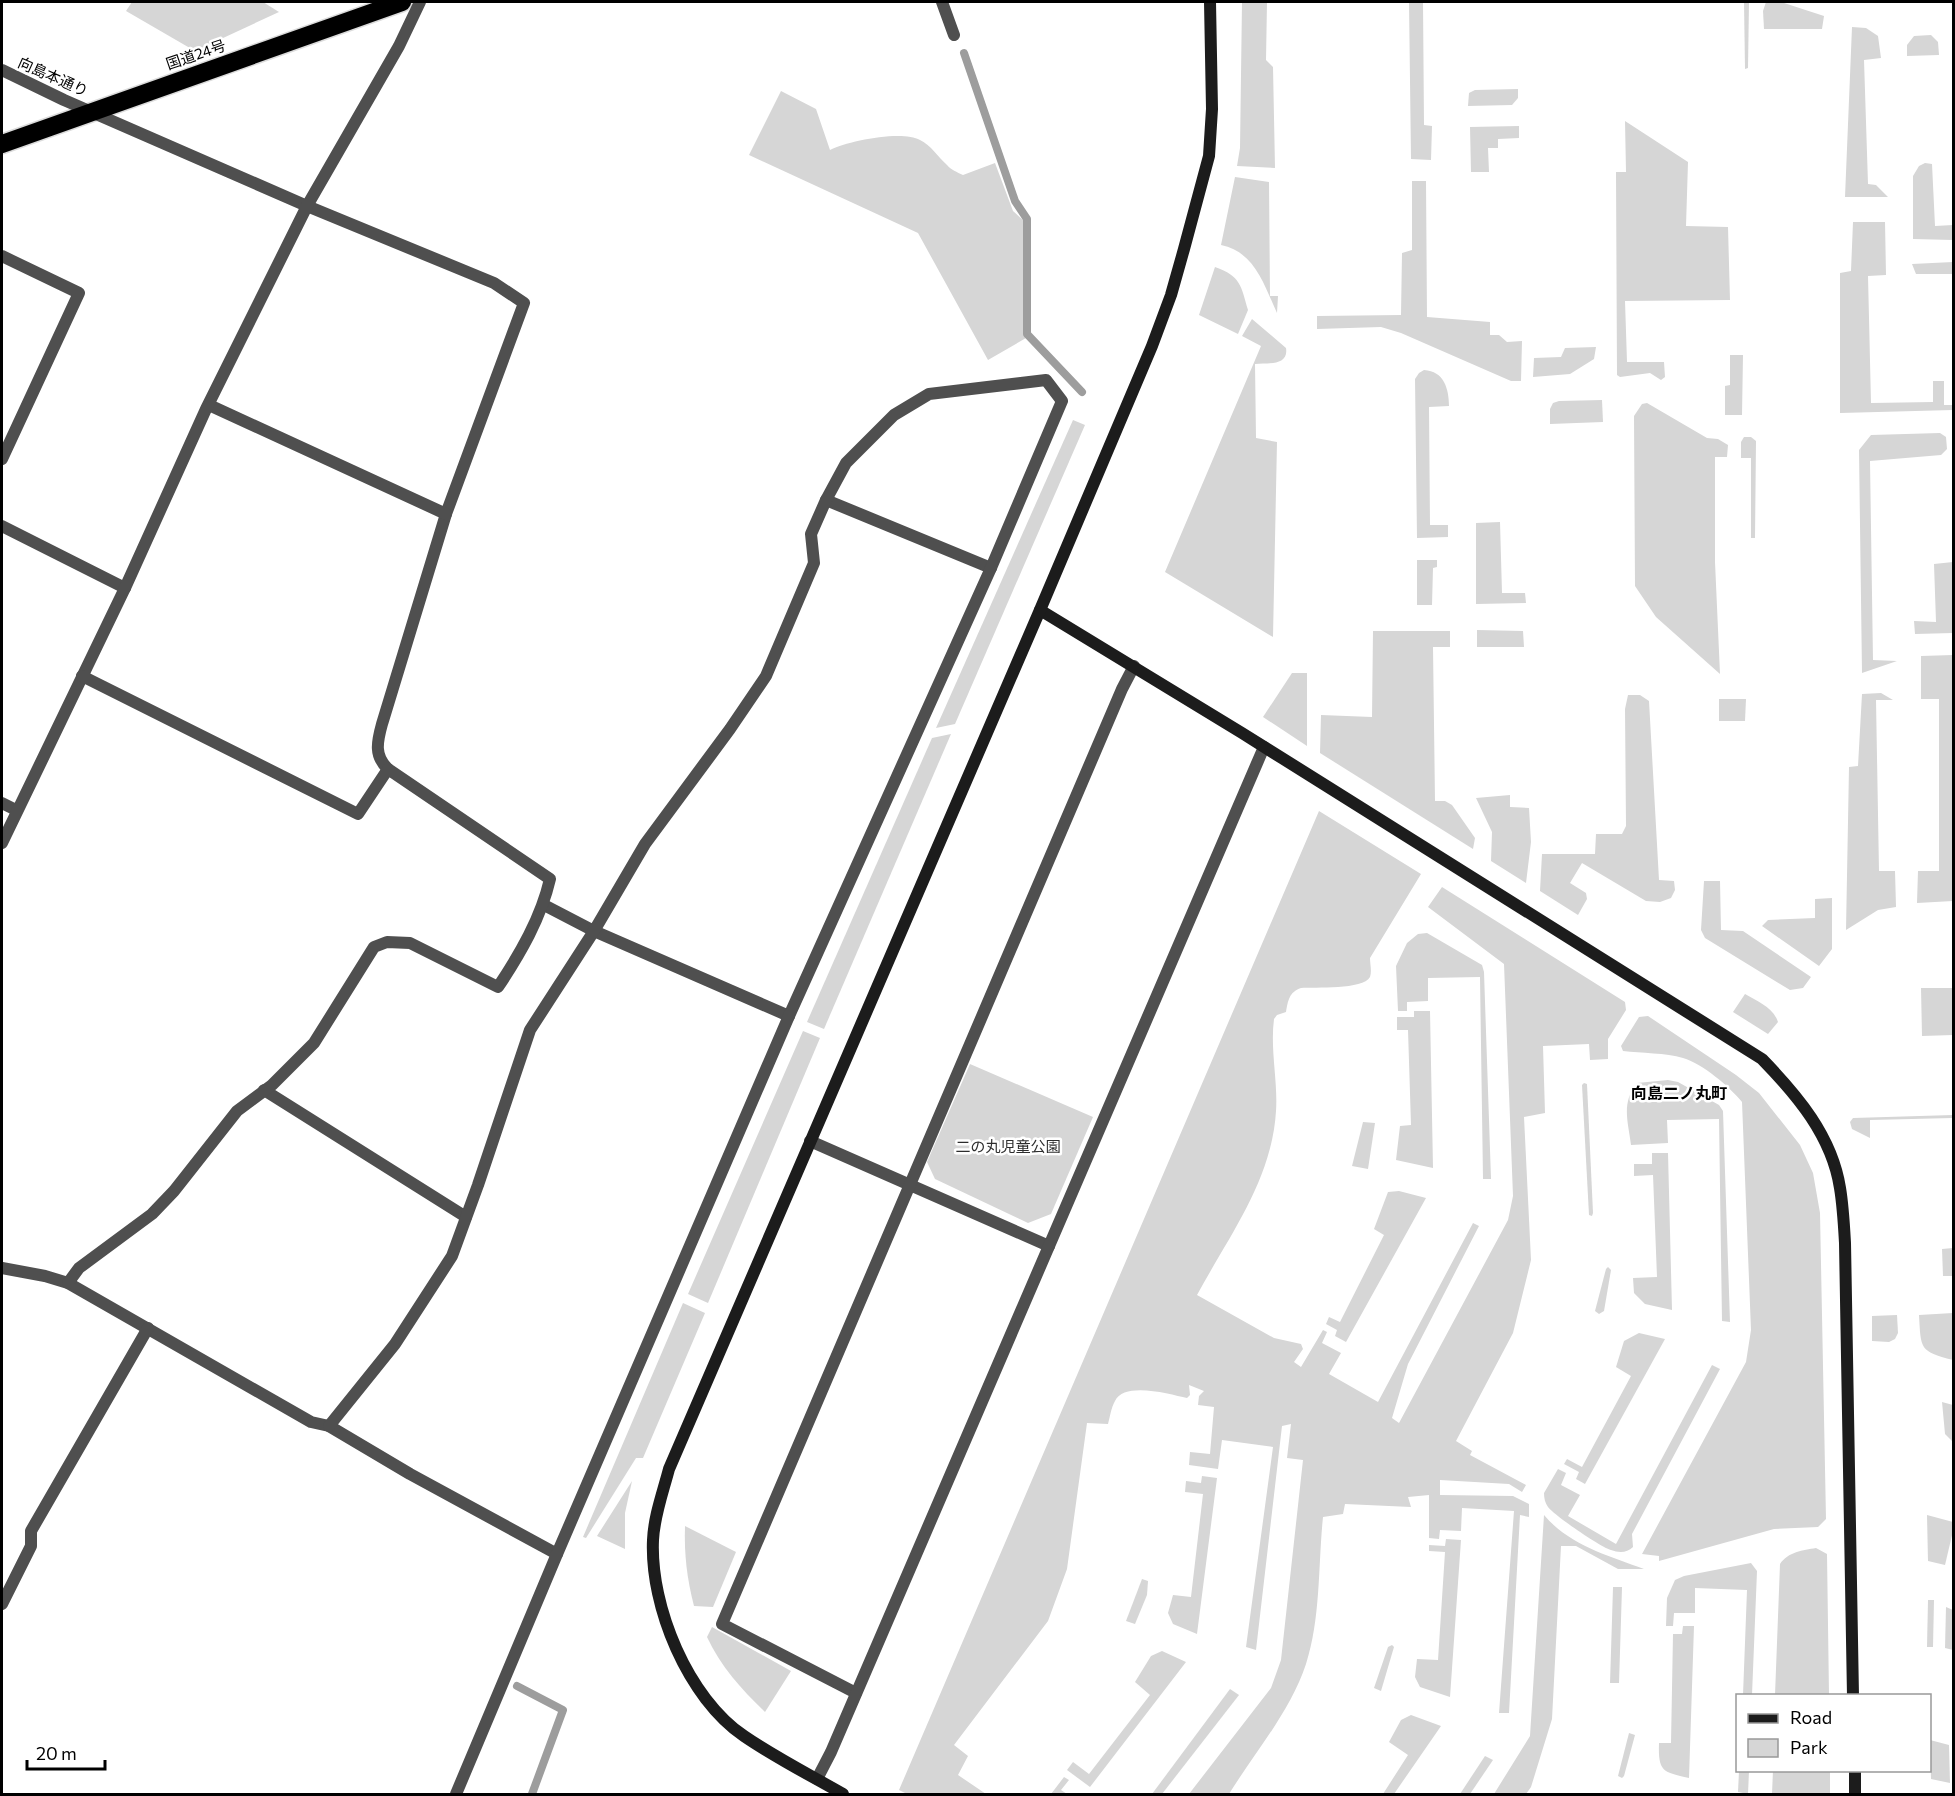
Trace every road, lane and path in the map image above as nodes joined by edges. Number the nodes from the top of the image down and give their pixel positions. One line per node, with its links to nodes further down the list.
1 (420, 2): 9 (street)
2 (942, 2): 5 (street)
3 (1210, 2): 18 (street)
4 (396, 3): 7 (highway, 国道24号)
5 (954, 35)
6 (2, 70): 7 (street, 向島本通り)
7 (92, 111): 8 (highway, 国道24号); 9 (street, 向島本通り)
8 (2, 144)
9 (307, 206): 11 (street); 14 (street, 向島本通り)
10 (2, 256): 12 (street)
11 (209, 405): 14 (street); 17 (street)
12 (2, 459)
13 (826, 500): 16 (street); 16 (street); 27 (street)
14 (446, 514): 22 (street)
15 (2, 526): 17 (street)
16 (991, 568): 28 (street)
17 (125, 588): 20 (street)
18 (1040, 610): 19 (street); 30 (street)
19 (1134, 666): 21 (street); 31 (street)
20 (82, 676): 22 (street); 24 (street)
21 (1264, 747): 33 (street); 41 (street)
22 (388, 769): 26 (street)
23 (2, 803): 24 (street)
24 (16, 810): 25 (street)
25 (2, 843)
26 (544, 905): 27 (street); 29 (street)
27 (594, 931): 28 (street); 32 (street)
28 (789, 1016): 38 (street)
29 (264, 1090): 32 (street); 35 (street)
30 (810, 1141): 31 (street); 43 (street)
31 (911, 1184): 33 (street); 40 (street)
32 (466, 1217): 37 (street)
33 (1049, 1246): 40 (street)
34 (2, 1268): 35 (street)
35 (68, 1283): 36 (street)
36 (148, 1328): 37 (street); 39 (street)
37 (329, 1426): 38 (street)
38 (557, 1554): 44 (street)
39 (2, 1604)
40 (856, 1693): 43 (street)
41 (1853, 1694)
42 (1855, 1772): 46 (street)
43 (817, 1779): 45 (street)
44 (456, 1794)
45 (843, 1794)
46 (1855, 1794)

